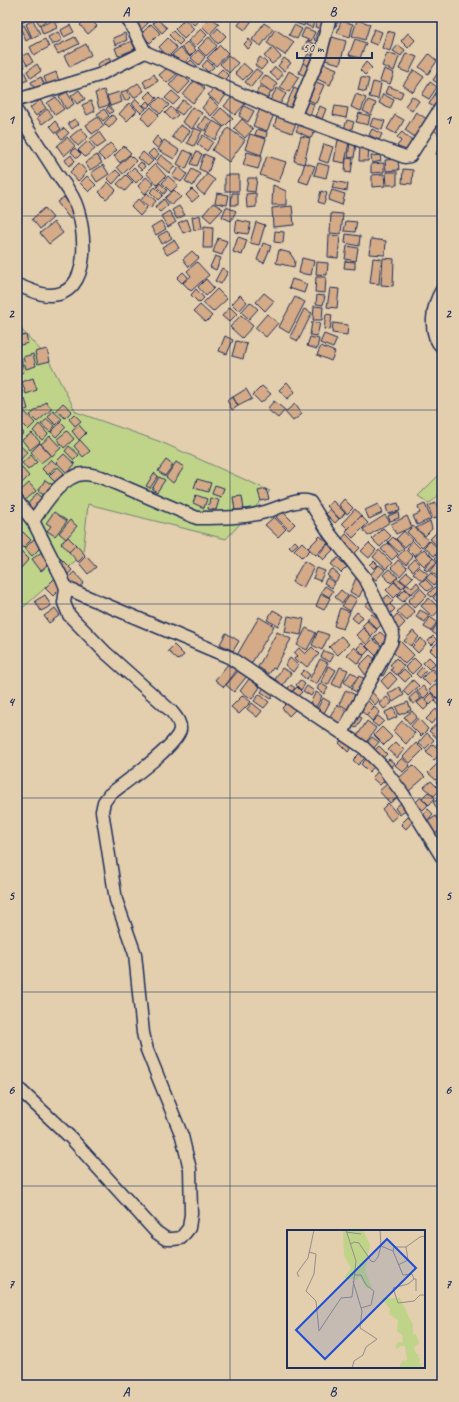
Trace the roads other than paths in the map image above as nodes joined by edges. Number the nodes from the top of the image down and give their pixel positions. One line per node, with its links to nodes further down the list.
1 (127, 17): 3 (street)
2 (330, 17): 7 (street)
3 (145, 52): 4 (street); 7 (street)
4 (17, 100)
5 (442, 106): 7 (street)
6 (17, 112): 8 (street)
7 (295, 116)
8 (17, 285)
9 (442, 290): 10 (street)
10 (442, 347)
11 (17, 501): 12 (street)
12 (33, 521): 13 (street); 14 (street)
13 (66, 588): 14 (street); 16 (street)
14 (342, 733): 15 (street)
15 (442, 857)
16 (17, 1087)

